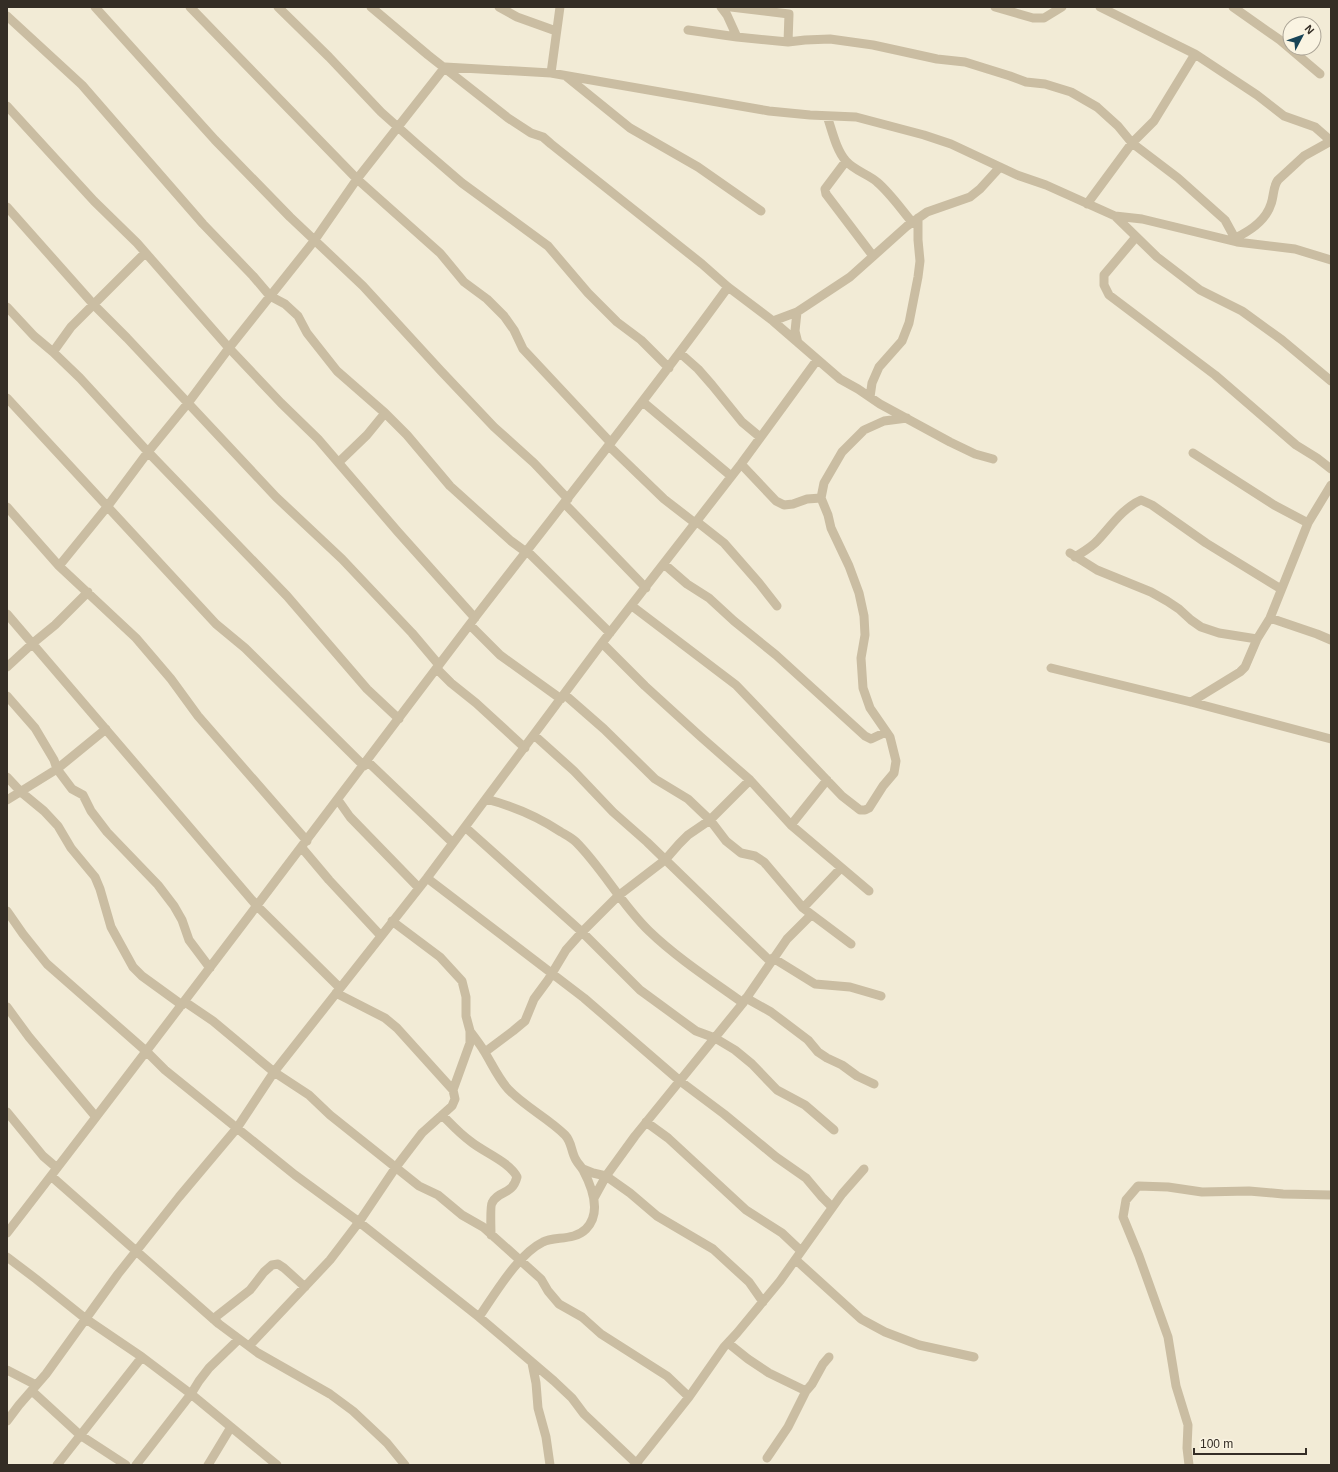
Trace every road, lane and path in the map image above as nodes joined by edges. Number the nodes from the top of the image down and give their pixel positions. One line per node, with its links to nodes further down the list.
1 (94, 7): 39 (street)
2 (190, 7): 31 (street)
3 (278, 7): 26 (street)
4 (371, 7): 20 (street)
5 (499, 7): 16 (street)
6 (560, 7): 16 (street)
7 (721, 7): 17 (street)
8 (731, 7): 13 (street)
9 (995, 7): 10 (street)
10 (1062, 7)
11 (1100, 7): 19 (street)
12 (1233, 7): 22 (street)
13 (789, 10): 18 (street)
14 (7, 16): 44 (street)
15 (688, 30): 17 (street)
16 (556, 31): 21 (street)
17 (737, 38): 18 (street)
18 (788, 42): 28 (street)
19 (1195, 54): 27 (street); 28 (street)
20 (445, 67): 21 (street); 26 (street); 43 (street)
21 (551, 73): 23 (street)
22 (1320, 74)
23 (566, 76): 25 (street); 34 (street)
24 (7, 106): 40 (street)
25 (826, 116): 29 (street); 30 (street)
26 (398, 127): 31 (street); 54 (street)
27 (1331, 141): 38 (street)
28 (1132, 142): 32 (street); 38 (street)
29 (846, 161): 36 (street); 41 (street)
30 (1000, 167): 32 (street); 36 (street)
31 (357, 179): 39 (street); 63 (street)
32 (1087, 204): 35 (street)
33 (7, 207): 45 (street)
34 (762, 211)
35 (1115, 216): 37 (street); 38 (street)
36 (915, 220): 41 (street); 56 (street)
37 (1136, 237): 55 (street); 69 (street)
38 (1236, 240): 42 (street)
39 (314, 241): 44 (street); 73 (street)
40 (145, 254): 45 (street); 50 (street)
41 (873, 256): 47 (street)
42 (1331, 260)
43 (728, 287): 48 (street); 52 (street)
44 (270, 296): 50 (street); 60 (street)
45 (94, 305): 51 (street); 59 (street)
46 (7, 307): 51 (street)
47 (797, 312): 48 (street); 49 (street)
48 (773, 321): 49 (street)
49 (798, 343): 53 (street)
50 (229, 348): 59 (street); 67 (street)
51 (53, 352): 64 (street)
52 (680, 353): 54 (street); 62 (street)
53 (817, 360): 56 (street); 62 (street)
54 (669, 368): 58 (street)
55 (1331, 381)
56 (870, 397): 61 (street)
57 (7, 398): 75 (street)
58 (643, 402): 63 (street); 70 (street)
59 (188, 403): 64 (street); 95 (street)
60 (386, 413): 67 (street); 78 (street)
61 (907, 418): 66 (street); 72 (street)
62 (760, 437): 68 (street)
63 (610, 444): 73 (street); 76 (street)
64 (148, 452): 75 (street); 100 (street)
65 (1193, 453): 77 (street)
66 (992, 459)
67 (339, 462): 88 (street)
68 (741, 464): 70 (street); 72 (street)
69 (1331, 469)
70 (731, 476): 76 (street)
71 (1331, 485): 77 (street)
72 (821, 498): 102 (street)
73 (566, 501): 78 (street); 81 (street)
74 (7, 507): 80 (street)
75 (107, 507): 80 (street); 106 (street)
76 (695, 522): 79 (street); 85 (street)
77 (1308, 523): 82 (street)
78 (527, 552): 88 (street); 89 (street)
79 (664, 564): 81 (street); 102 (street)
80 (59, 566): 83 (street)
81 (646, 588): 84 (street)
82 (1281, 589): 87 (street); 90 (street)
83 (88, 592): 92 (street); 119 (street)
84 (632, 606): 89 (street); 110 (street)
85 (777, 606)
86 (7, 614): 92 (street)
87 (1270, 618): 90 (street); 91 (street)
88 (472, 622): 95 (street); 98 (street)
89 (610, 634): 93 (street)
90 (1257, 639): 99 (street)
91 (1331, 640)
92 (33, 643): 94 (street); 101 (street)
93 (602, 643): 98 (street); 109 (street)
94 (7, 666)
95 (438, 667): 100 (street); 105 (street)
96 (1051, 668): 99 (street)
97 (7, 696): 107 (street)
98 (563, 696): 103 (street); 115 (street)
99 (1191, 702): 104 (street)
100 (399, 719): 106 (street)
101 (106, 729): 107 (street); 126 (street)
102 (886, 732): 110 (street)
103 (534, 735): 105 (street); 120 (street)
104 (1331, 739)
105 (525, 748): 112 (street)
106 (366, 763): 114 (street); 118 (street)
107 (57, 769): 111 (street); 135 (street)
108 (7, 777): 111 (street)
109 (750, 780): 115 (street); 116 (street)
110 (827, 780): 116 (street)
111 (21, 792): 113 (street); 140 (street)
112 (486, 799): 117 (street); 125 (street)
113 (7, 800)
114 (338, 800): 119 (street); 123 (street)
115 (710, 820): 120 (street); 127 (street)
116 (791, 825): 121 (street)
117 (465, 827): 118 (street); 131 (street)
118 (453, 843): 122 (street)
119 (304, 844): 126 (street); 132 (street)
120 (665, 860): 125 (street); 134 (street)
121 (841, 868): 124 (street); 127 (street)
122 (427, 878): 123 (street); 136 (street)
123 (419, 888): 130 (street)
124 (869, 891)
125 (618, 896): 131 (street); 139 (street)
126 (257, 906): 135 (street); 137 (street)
127 (802, 908): 129 (street)
128 (7, 911): 144 (street)
129 (811, 915): 133 (street); 134 (street)
130 (392, 921): 132 (street); 142 (street)
131 (582, 932): 136 (street); 143 (street)
132 (381, 936): 137 (street)
133 (851, 944)
134 (772, 960): 138 (street); 139 (street)
135 (210, 968): 140 (street)
136 (552, 973): 145 (street); 147 (street)
137 (338, 990): 146 (street); 149 (street)
138 (881, 996)
139 (745, 1000): 143 (street); 148 (street)
140 (183, 1003): 144 (street); 146 (street)
141 (7, 1007): 152 (street)
142 (470, 1031): 145 (street); 149 (street)
143 (715, 1038): 147 (street); 155 (street)
144 (147, 1052): 152 (street); 154 (street)
145 (485, 1052): 159 (street)
146 (274, 1072): 154 (street); 156 (street)
147 (680, 1081): 153 (street); 164 (street)
148 (874, 1084)
149 (453, 1090): 151 (street)
150 (7, 1112): 157 (street)
151 (442, 1115): 156 (street); 167 (street)
152 (96, 1117): 157 (street)
153 (646, 1122): 161 (street); 169 (street)
154 (237, 1128): 165 (street); 168 (street)
155 (834, 1130)
156 (396, 1167): 165 (street); 167 (street)
157 (57, 1168): 160 (street)
158 (864, 1168): 164 (street)
159 (582, 1169): 161 (street); 163 (street)
160 (51, 1176): 166 (street); 168 (street)
161 (606, 1176): 163 (street); 174 (street)
162 (1331, 1195): 202 (street)
163 (594, 1198): 171 (street)
164 (832, 1207): 169 (street)
165 (359, 1222): 173 (street); 175 (street)
166 (7, 1233)
167 (491, 1235): 171 (street)
168 (136, 1251): 176 (street); 177 (street)
169 (801, 1251): 172 (street)
170 (7, 1257): 176 (street)
171 (520, 1260): 175 (street); 189 (street)
172 (796, 1260): 174 (street); 183 (street)
173 (305, 1287): 177 (street); 180 (street)
174 (763, 1302): 179 (street)
175 (479, 1317): 184 (street)
176 (86, 1319): 181 (street); 186 (street)
177 (213, 1319): 178 (street)
178 (239, 1339): 180 (street); 188 (street)
179 (728, 1343): 187 (street); 189 (street)
180 (249, 1346): 200 (street)
181 (142, 1357): 188 (street); 192 (street)
182 (828, 1357): 187 (street)
183 (974, 1357)
184 (532, 1363): 194 (street); 201 (street)
185 (7, 1370): 186 (street)
186 (34, 1388): 190 (street); 192 (street)
187 (806, 1391): 193 (street)
188 (191, 1394): 191 (street); 197 (street)
189 (689, 1397): 194 (street)
190 (7, 1421)
191 (231, 1427): 198 (street); 199 (street)
192 (80, 1435): 195 (street); 196 (street)
193 (767, 1458)
194 (637, 1464)
195 (57, 1465)
196 (126, 1465)
197 (136, 1465)
198 (208, 1465)
199 (277, 1465)
200 (405, 1465)
201 (550, 1465)
202 (1189, 1465)

